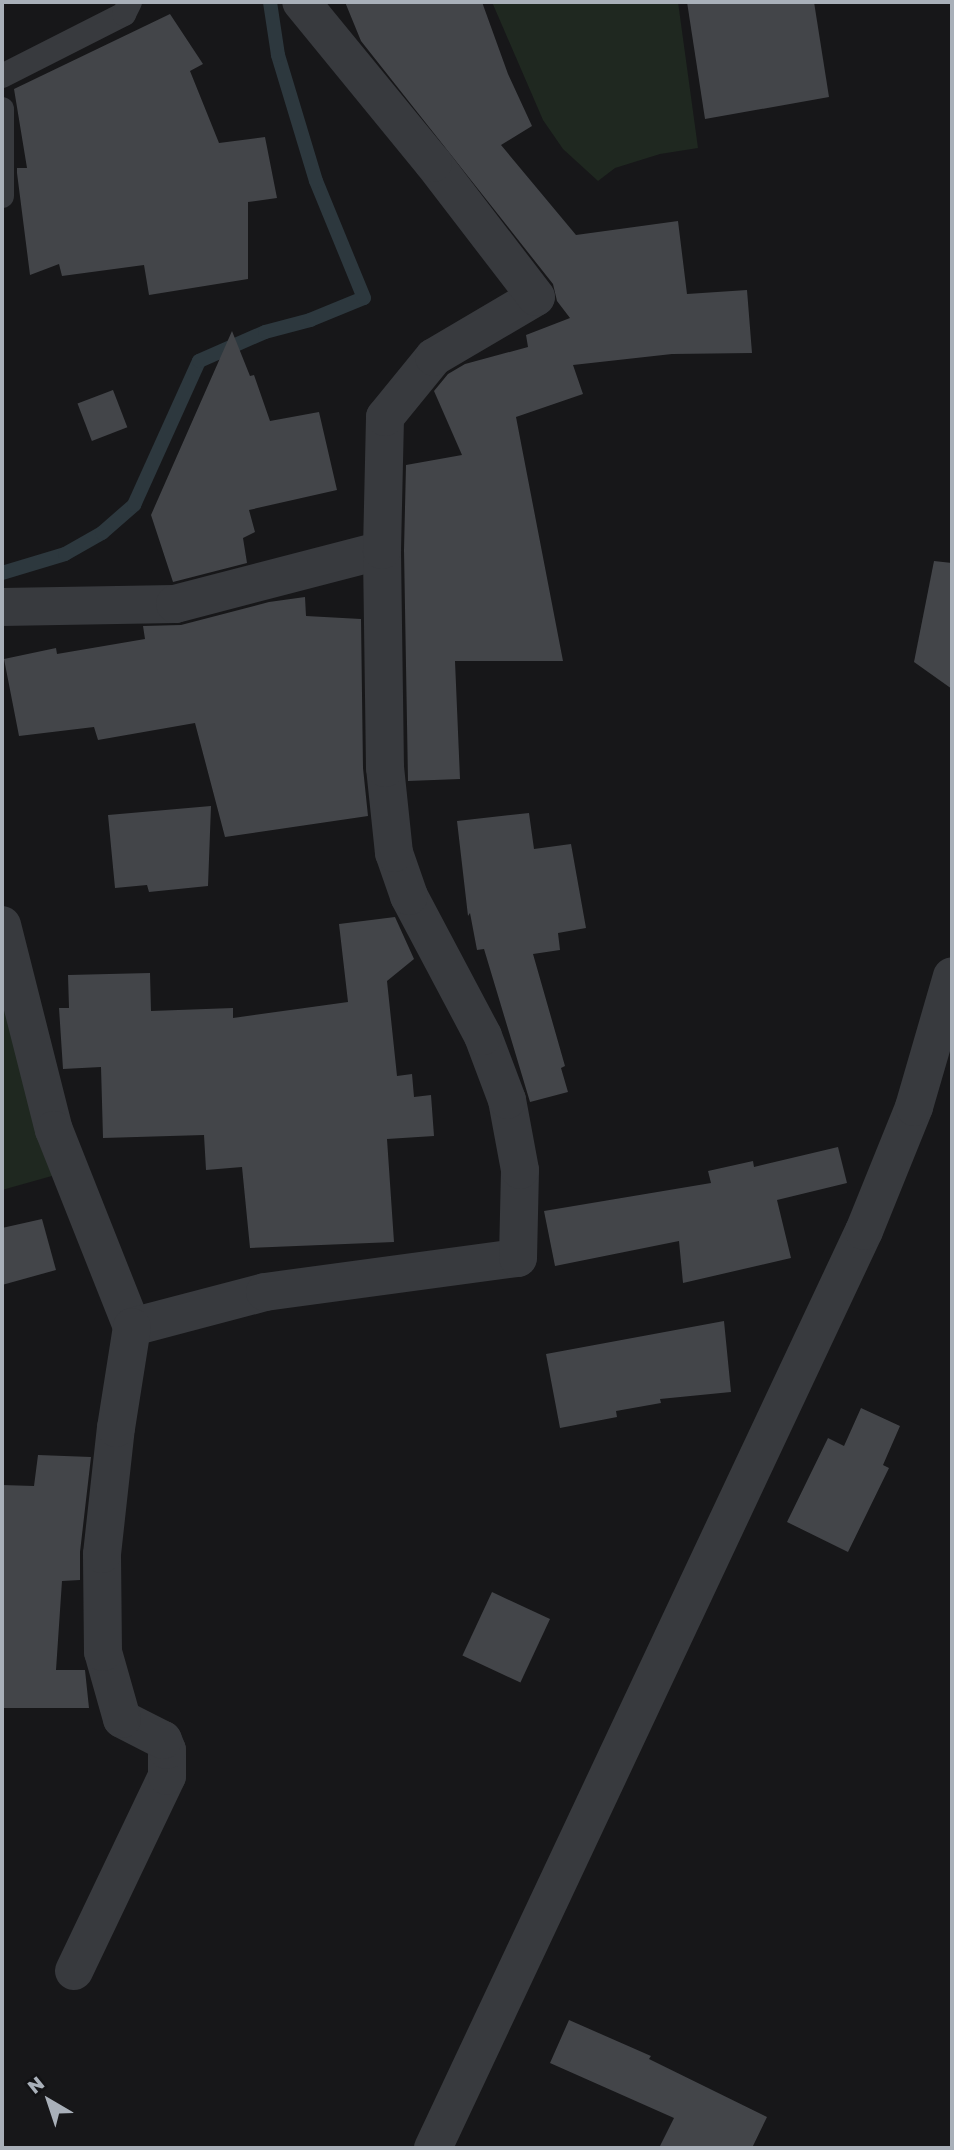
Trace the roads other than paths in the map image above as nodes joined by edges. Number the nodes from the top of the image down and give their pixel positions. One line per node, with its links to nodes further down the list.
1 (130, 2): 3 (lane)
2 (301, 2): 6 (street)
3 (2, 76)
4 (2, 109): 5 (lane)
5 (2, 196)
6 (382, 550): 7 (street); 11 (street)
7 (2, 607)
8 (2, 925): 11 (street)
9 (952, 976): 10 (street)
10 (944, 1029): 13 (street)
11 (132, 1327): 12 (street)
12 (74, 1972)
13 (440, 2146)

